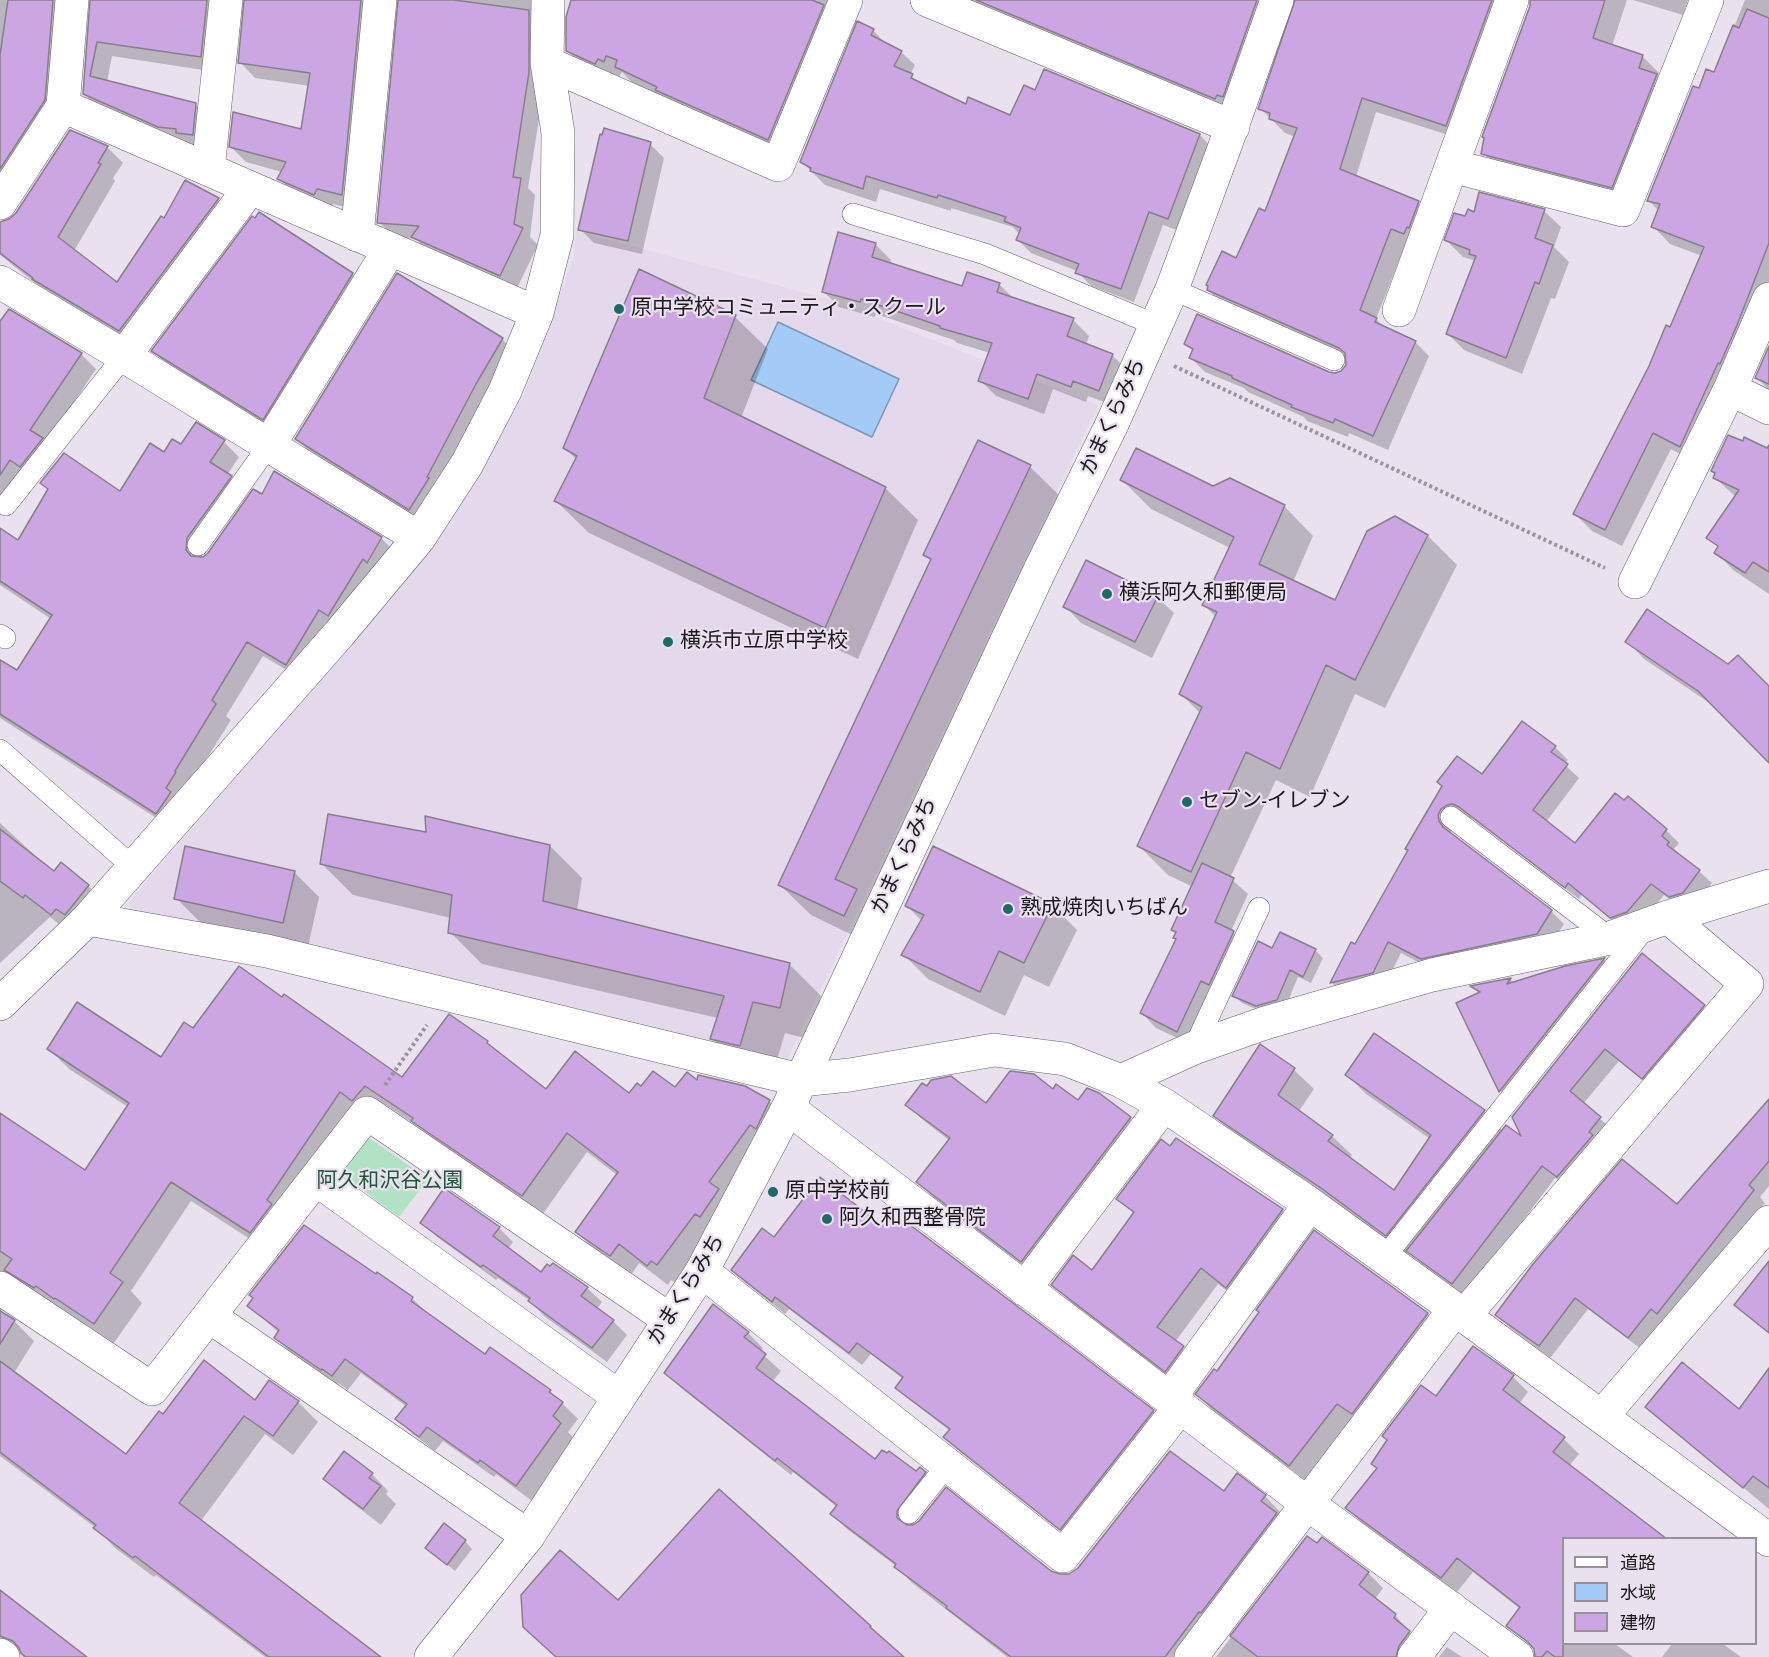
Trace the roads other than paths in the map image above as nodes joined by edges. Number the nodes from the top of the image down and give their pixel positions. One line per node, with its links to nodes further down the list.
1 (72, 0): 11 (street)
2 (226, 0): 14 (street)
3 (380, 0): 18 (street)
4 (548, 0): 10 (street)
5 (846, 0): 10 (street)
6 (927, 0): 12 (street)
7 (1277, 0): 12 (street, かまくらみち)
8 (1512, 0): 13 (street)
9 (1707, 0): 13 (street)
10 (547, 63): 24 (street)
11 (63, 106): 14 (street); 16 (street)
12 (1233, 127): 21 (street, かまくらみち)
13 (1452, 166): 23 (street)
14 (208, 169): 15 (street)
15 (250, 188): 18 (street); 26 (street)
16 (0, 203)
17 (853, 214): 25 (lane)
18 (357, 234): 19 (street)
19 (390, 249): 24 (street); 30 (street)
20 (0, 282): 26 (street)
21 (1172, 289): 25 (street, かまくらみち); 27 (lane)
22 (1769, 298): 28 (street)
23 (1399, 310)
24 (537, 314): 32 (street)
25 (1150, 339): 48 (street, かまくらみち)
26 (124, 356): 30 (street); 31 (lane)
27 (1334, 360)
28 (1730, 389): 29 (street); 34 (street)
29 (1769, 408)
30 (269, 445): 32 (street); 33 (lane)
31 (6, 505)
32 (419, 538): 37 (street)
33 (198, 545)
34 (1635, 582)
35 (0, 750): 37 (lane)
36 (1451, 817): 42 (lane)
37 (133, 867): 40 (street)
38 (1769, 886): 41 (street)
39 (1259, 908): 46 (lane)
40 (88, 919): 43 (street); 48 (street)
41 (1657, 922): 42 (street); 53 (lane); 57 (street)
42 (1610, 938): 46 (street)
43 (48, 957): 44 (street); 45 (street)
44 (0, 970)
45 (0, 1004)
46 (1194, 1048): 47 (street)
47 (1121, 1081): 48 (street); 49 (street)
48 (794, 1094): 54 (street, かまくらみち); 56 (street)
49 (1164, 1105): 51 (street); 56 (street)
50 (316, 1179): 58 (street); 59 (street); 60 (street)
51 (1310, 1204): 53 (street); 61 (street)
52 (1769, 1222): 62 (street)
53 (1384, 1258): 57 (street)
54 (702, 1271): 59 (street, かまくらみち); 63 (street)
55 (0, 1287): 58 (street)
56 (1024, 1288): 61 (street)
57 (1460, 1312): 62 (street); 64 (street)
58 (209, 1316): 66 (street)
59 (670, 1320): 60 (street, かまくらみち)
60 (619, 1397): 66 (street, かまくらみち)
61 (1175, 1402): 63 (street); 64 (street)
62 (1602, 1416): 67 (street)
63 (948, 1464): 65 (lane)
64 (1308, 1504): 68 (street); 70 (street)
65 (909, 1513)
66 (528, 1536): 69 (street, かまくらみち)
67 (1769, 1540)
68 (1451, 1608): 71 (street); 72 (street)
69 (431, 1657)
70 (1191, 1657)
71 (1414, 1657)
72 (1517, 1657)

